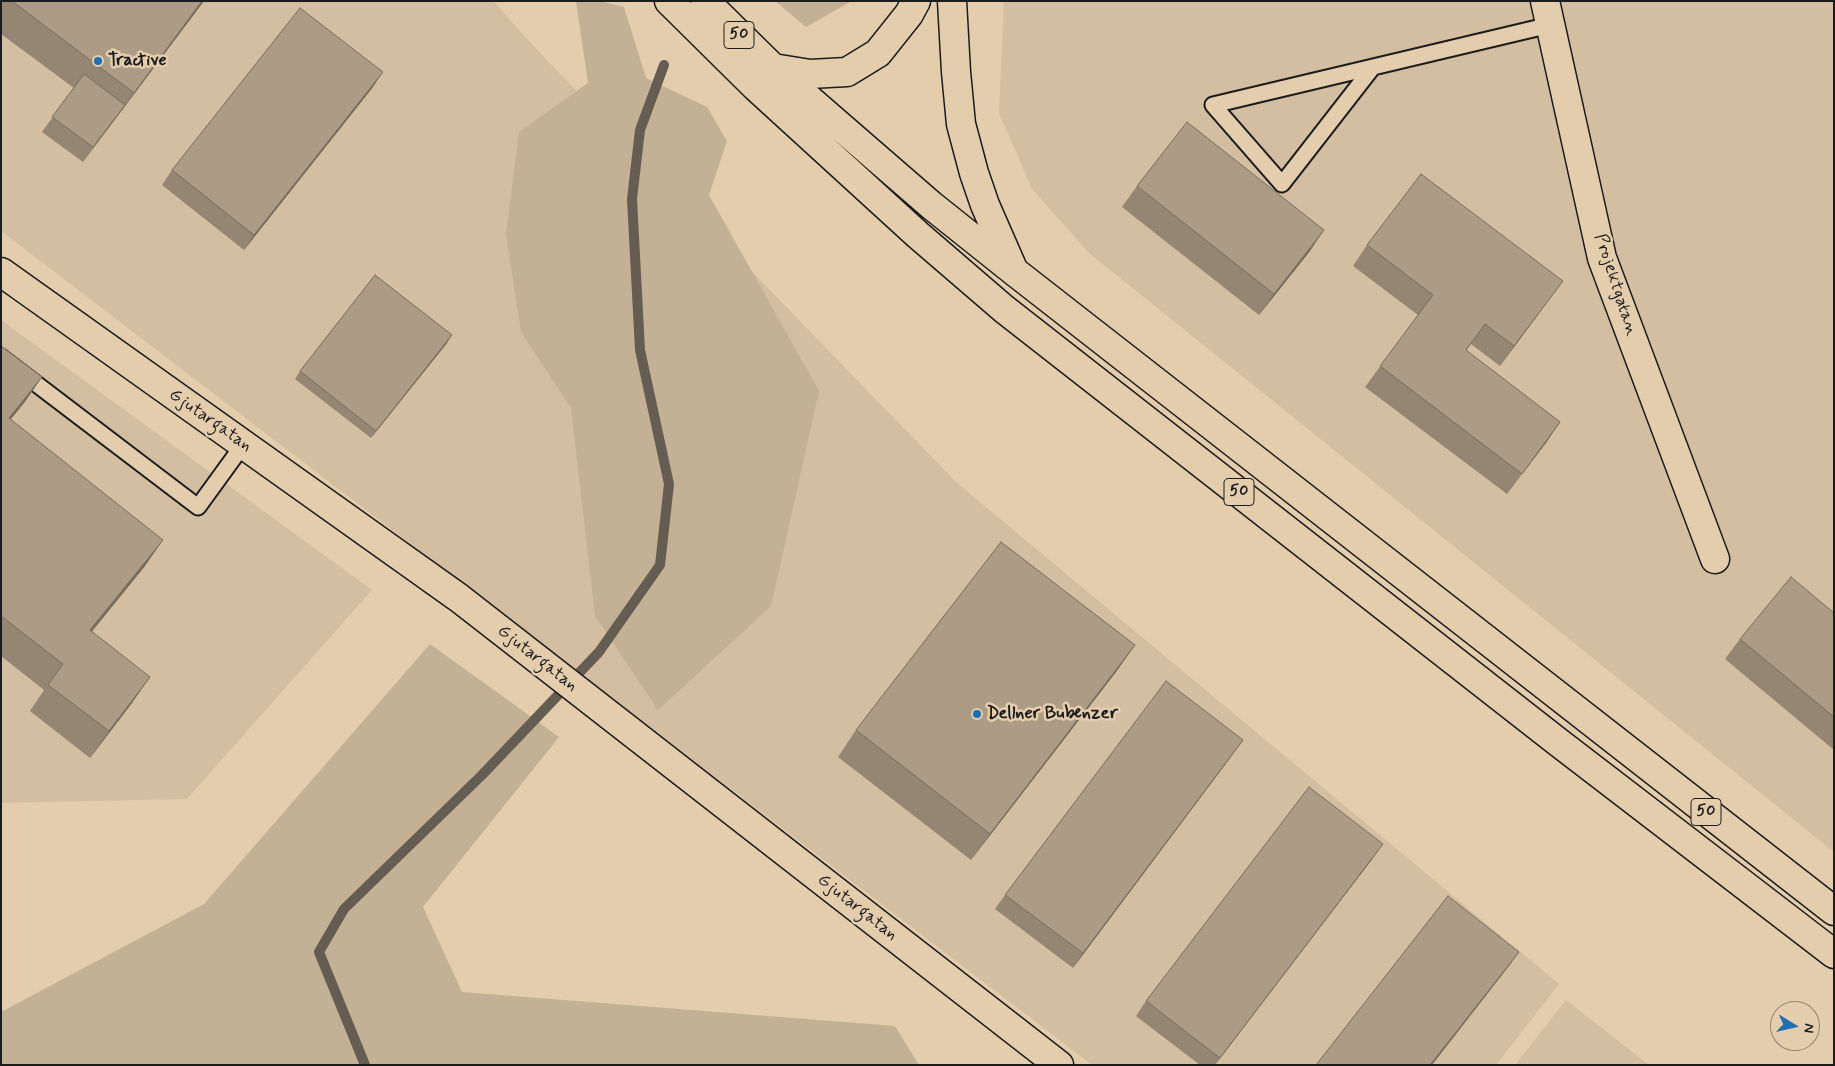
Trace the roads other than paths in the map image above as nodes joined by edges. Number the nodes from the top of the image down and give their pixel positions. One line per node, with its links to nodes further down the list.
1 (669, 1): 14 (main road, 50)
2 (705, 1): 7 (main road, 50)
3 (916, 1): 7 (main road)
4 (952, 1): 9 (main road)
5 (1548, 13): 6 (lane); 12 (main road, Projektgatan)
6 (1373, 67): 6 (lane)
7 (773, 68): 9 (main road, 50)
8 (1, 272): 11 (main road, Gjutargatan)
9 (1015, 272): 13 (main road, 50)
10 (1, 357): 11 (lane)
11 (243, 445): 15 (main road, Gjutargatan)
12 (1715, 559)
13 (1834, 911)
14 (1834, 954)
15 (1059, 1065)

